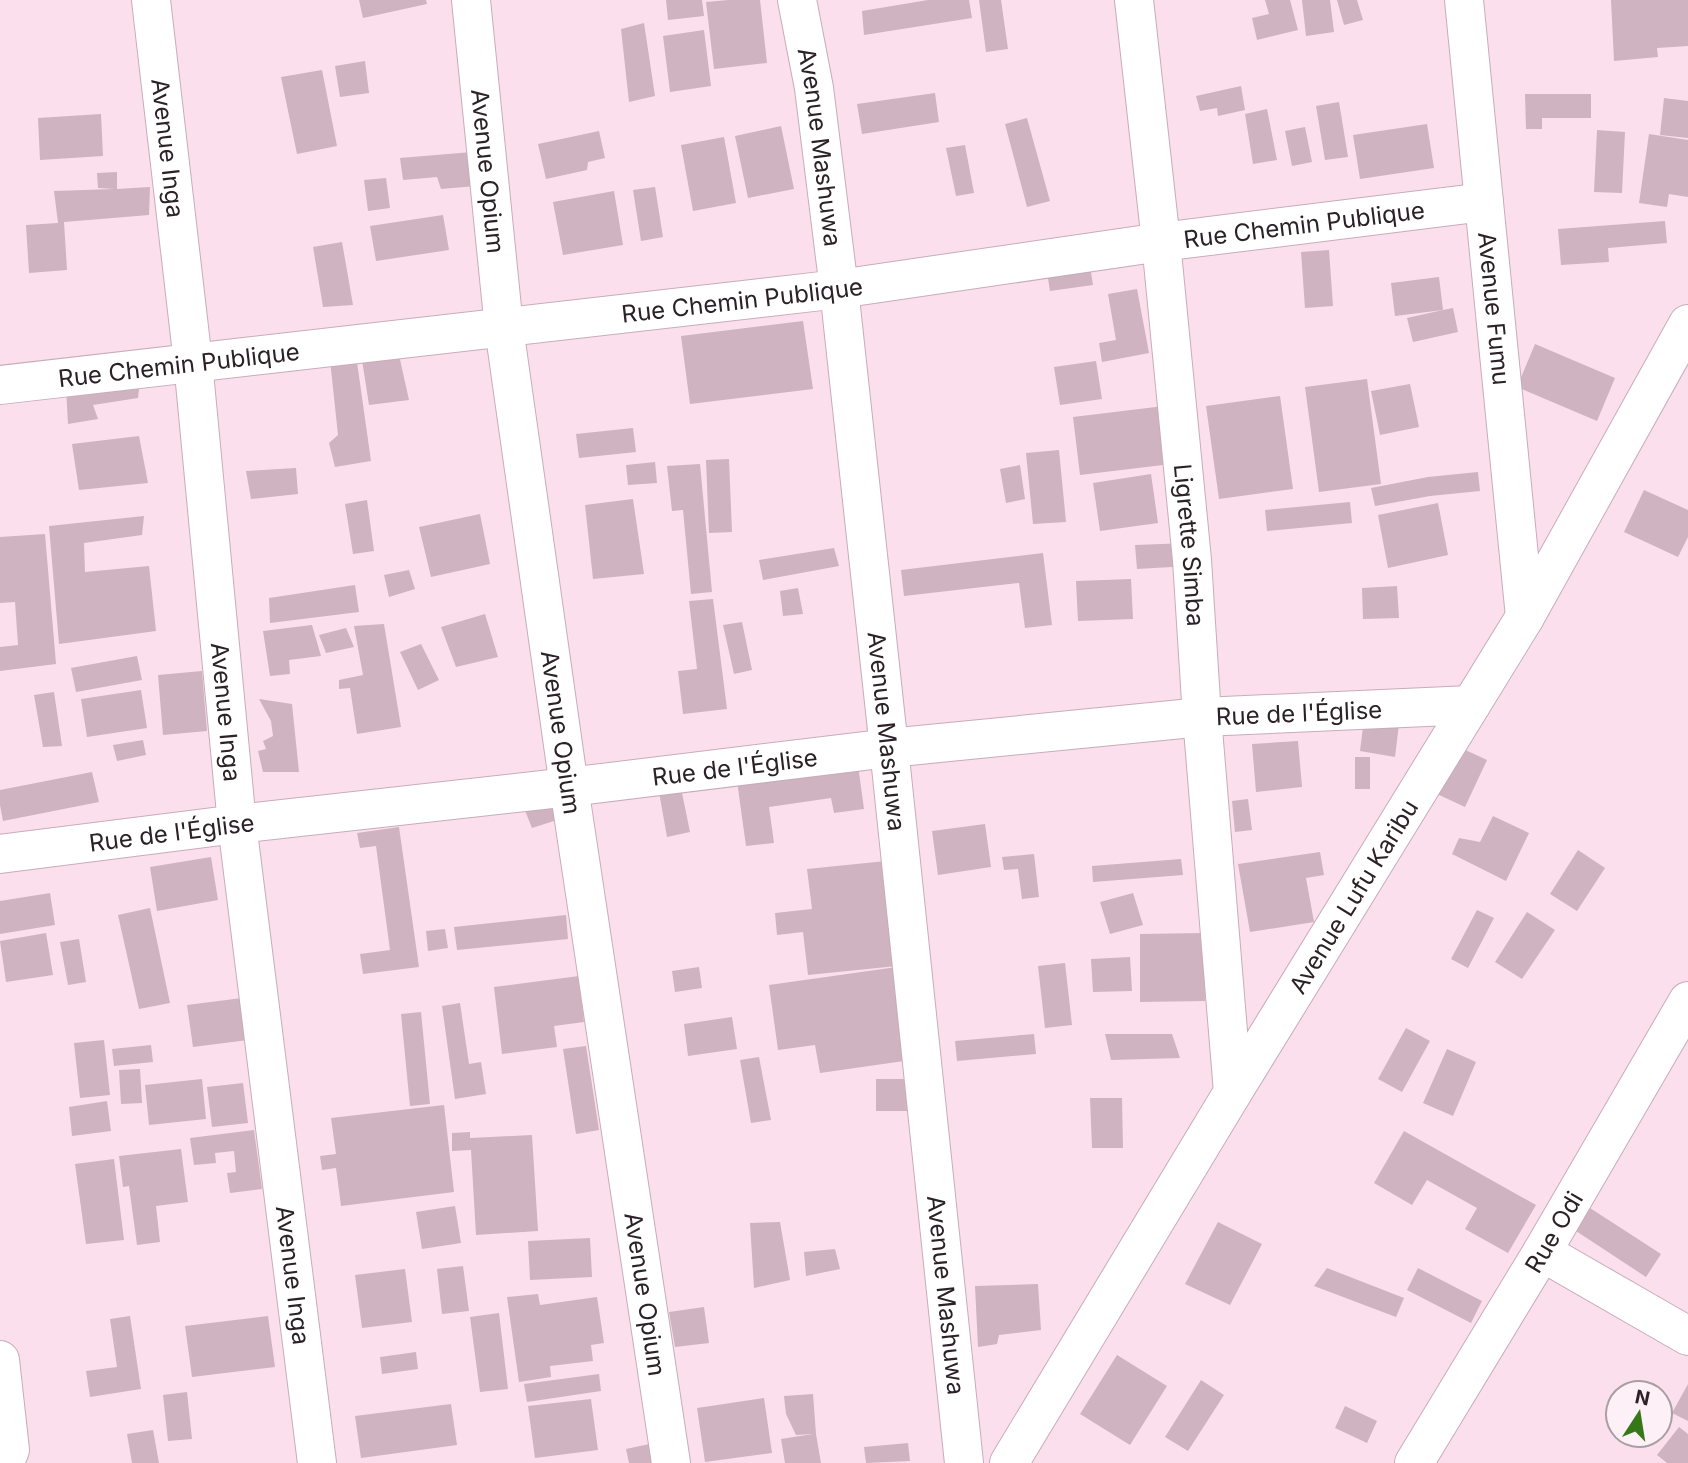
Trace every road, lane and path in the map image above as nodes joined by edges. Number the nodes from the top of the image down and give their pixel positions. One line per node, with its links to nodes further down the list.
1 (151, 0): 11 (street, Avenue Inga)
2 (471, 0): 10 (street, Avenue Opium)
3 (797, 0): 8 (street, Avenue Mashuwa)
4 (1134, 0): 7 (street, Ligrette Simba)
5 (1464, 0): 6 (street, Avenue Fumu)
6 (1484, 202): 7 (street, Rue Chemin Publique); 13 (street, Avenue Fumu)
7 (1161, 242): 8 (street, Rue Chemin Publique); 15 (street, Ligrette Simba)
8 (839, 289): 10 (street, Rue Chemin Publique); 16 (street, Avenue Mashuwa)
9 (1688, 324): 13 (street, Avenue Lufu Karibu)
10 (504, 328): 11 (street, Rue Chemin Publique); 17 (street, Avenue Opium)
11 (193, 362): 12 (street, Rue Chemin Publique); 18 (street, Avenue Inga)
12 (0, 385)
13 (1525, 617): 14 (street, Avenue Lufu Karibu)
14 (1471, 705): 15 (street, Rue de l'Église); 21 (street, Avenue Lufu Karibu)
15 (1202, 717): 16 (street, Rue de l'Église); 21 (street, Ligrette Simba)
16 (889, 748): 17 (street, Rue de l'Église); 28 (street, Avenue Mashuwa)
17 (569, 787): 18 (street, Rue de l'Église); 27 (street, Avenue Opium)
18 (237, 824): 19 (street, Rue de l'Église); 26 (street, Avenue Inga)
19 (0, 854)
20 (1688, 1001): 22 (street, Rue Odi)
21 (1233, 1092): 29 (street, Avenue Lufu Karibu)
22 (1542, 1252): 23 (street); 30 (street, Rue Odi)
23 (1688, 1336)
24 (0, 1360): 25 (street)
25 (4, 1463)
26 (317, 1463)
27 (671, 1463)
28 (964, 1463)
29 (1009, 1463)
30 (1414, 1463)

